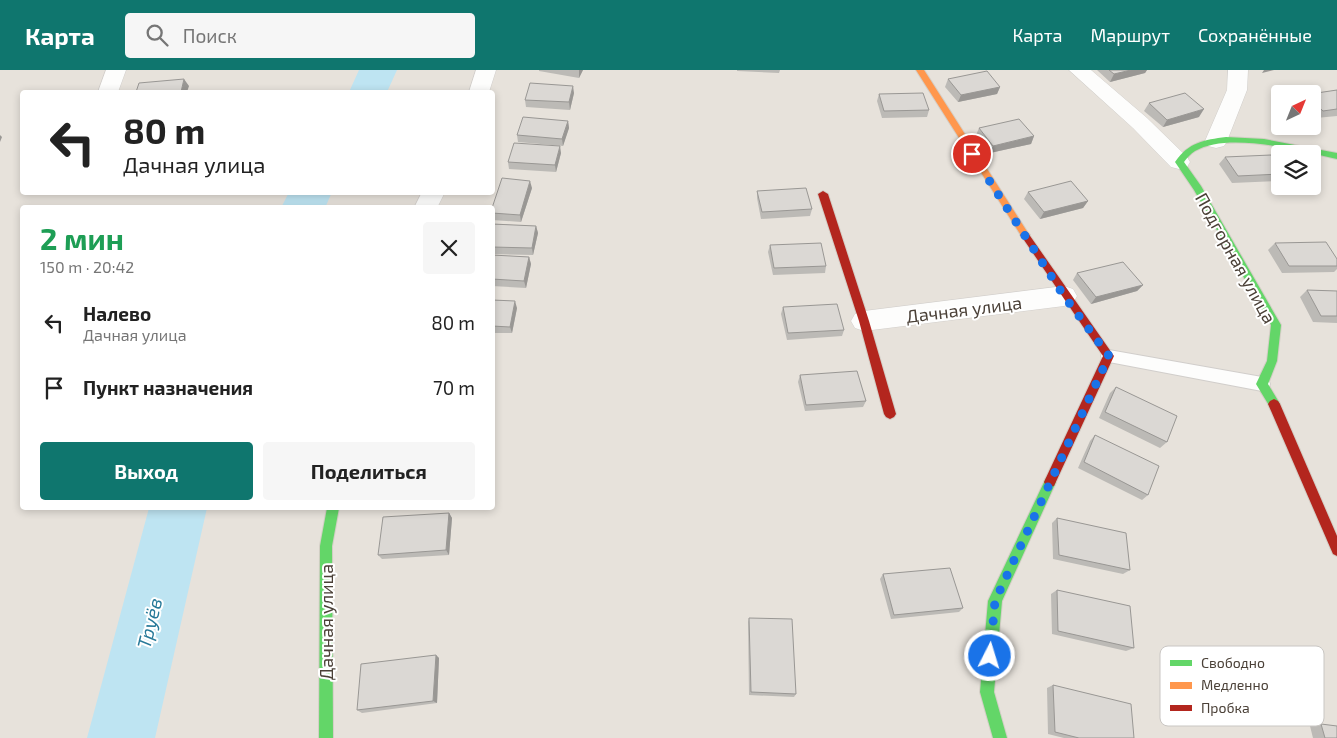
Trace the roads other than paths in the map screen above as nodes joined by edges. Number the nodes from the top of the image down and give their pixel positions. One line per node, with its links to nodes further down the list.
1 (116, 70): 6 (street)
2 (486, 70): 7 (street)
3 (920, 70): 12 (street)
4 (1079, 70): 10 (street, Подгорная улица)
5 (1238, 70): 8 (street)
6 (109, 90)
7 (480, 90)
8 (1216, 141): 9 (street); 10 (street)
9 (1337, 156)
10 (1179, 162): 15 (street, Подгорная улица)
11 (823, 194): 13 (street)
12 (1064, 296): 13 (street, Дачная улица); 14 (street)
13 (864, 321): 16 (street)
14 (1109, 356): 15 (lane); 20 (street)
15 (1262, 384): 18 (street)
16 (890, 414)
17 (333, 510): 19 (street, Дачная улица)
18 (1337, 550)
19 (326, 738)
20 (1000, 738)

